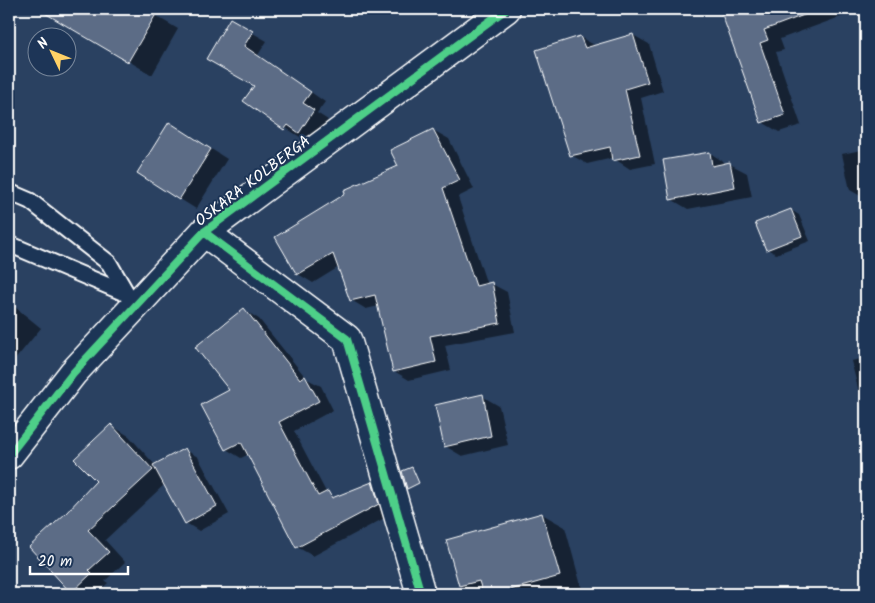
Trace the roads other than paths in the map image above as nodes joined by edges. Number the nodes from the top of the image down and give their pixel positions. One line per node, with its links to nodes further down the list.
1 (506, 9): 3 (street, OSKARA KOLBERGA)
2 (9, 192): 5 (lane)
3 (204, 232): 5 (street, OSKARA KOLBERGA); 7 (street)
4 (9, 244): 5 (lane)
5 (132, 299): 6 (street, OSKARA KOLBERGA)
6 (12, 453)
7 (422, 594)

